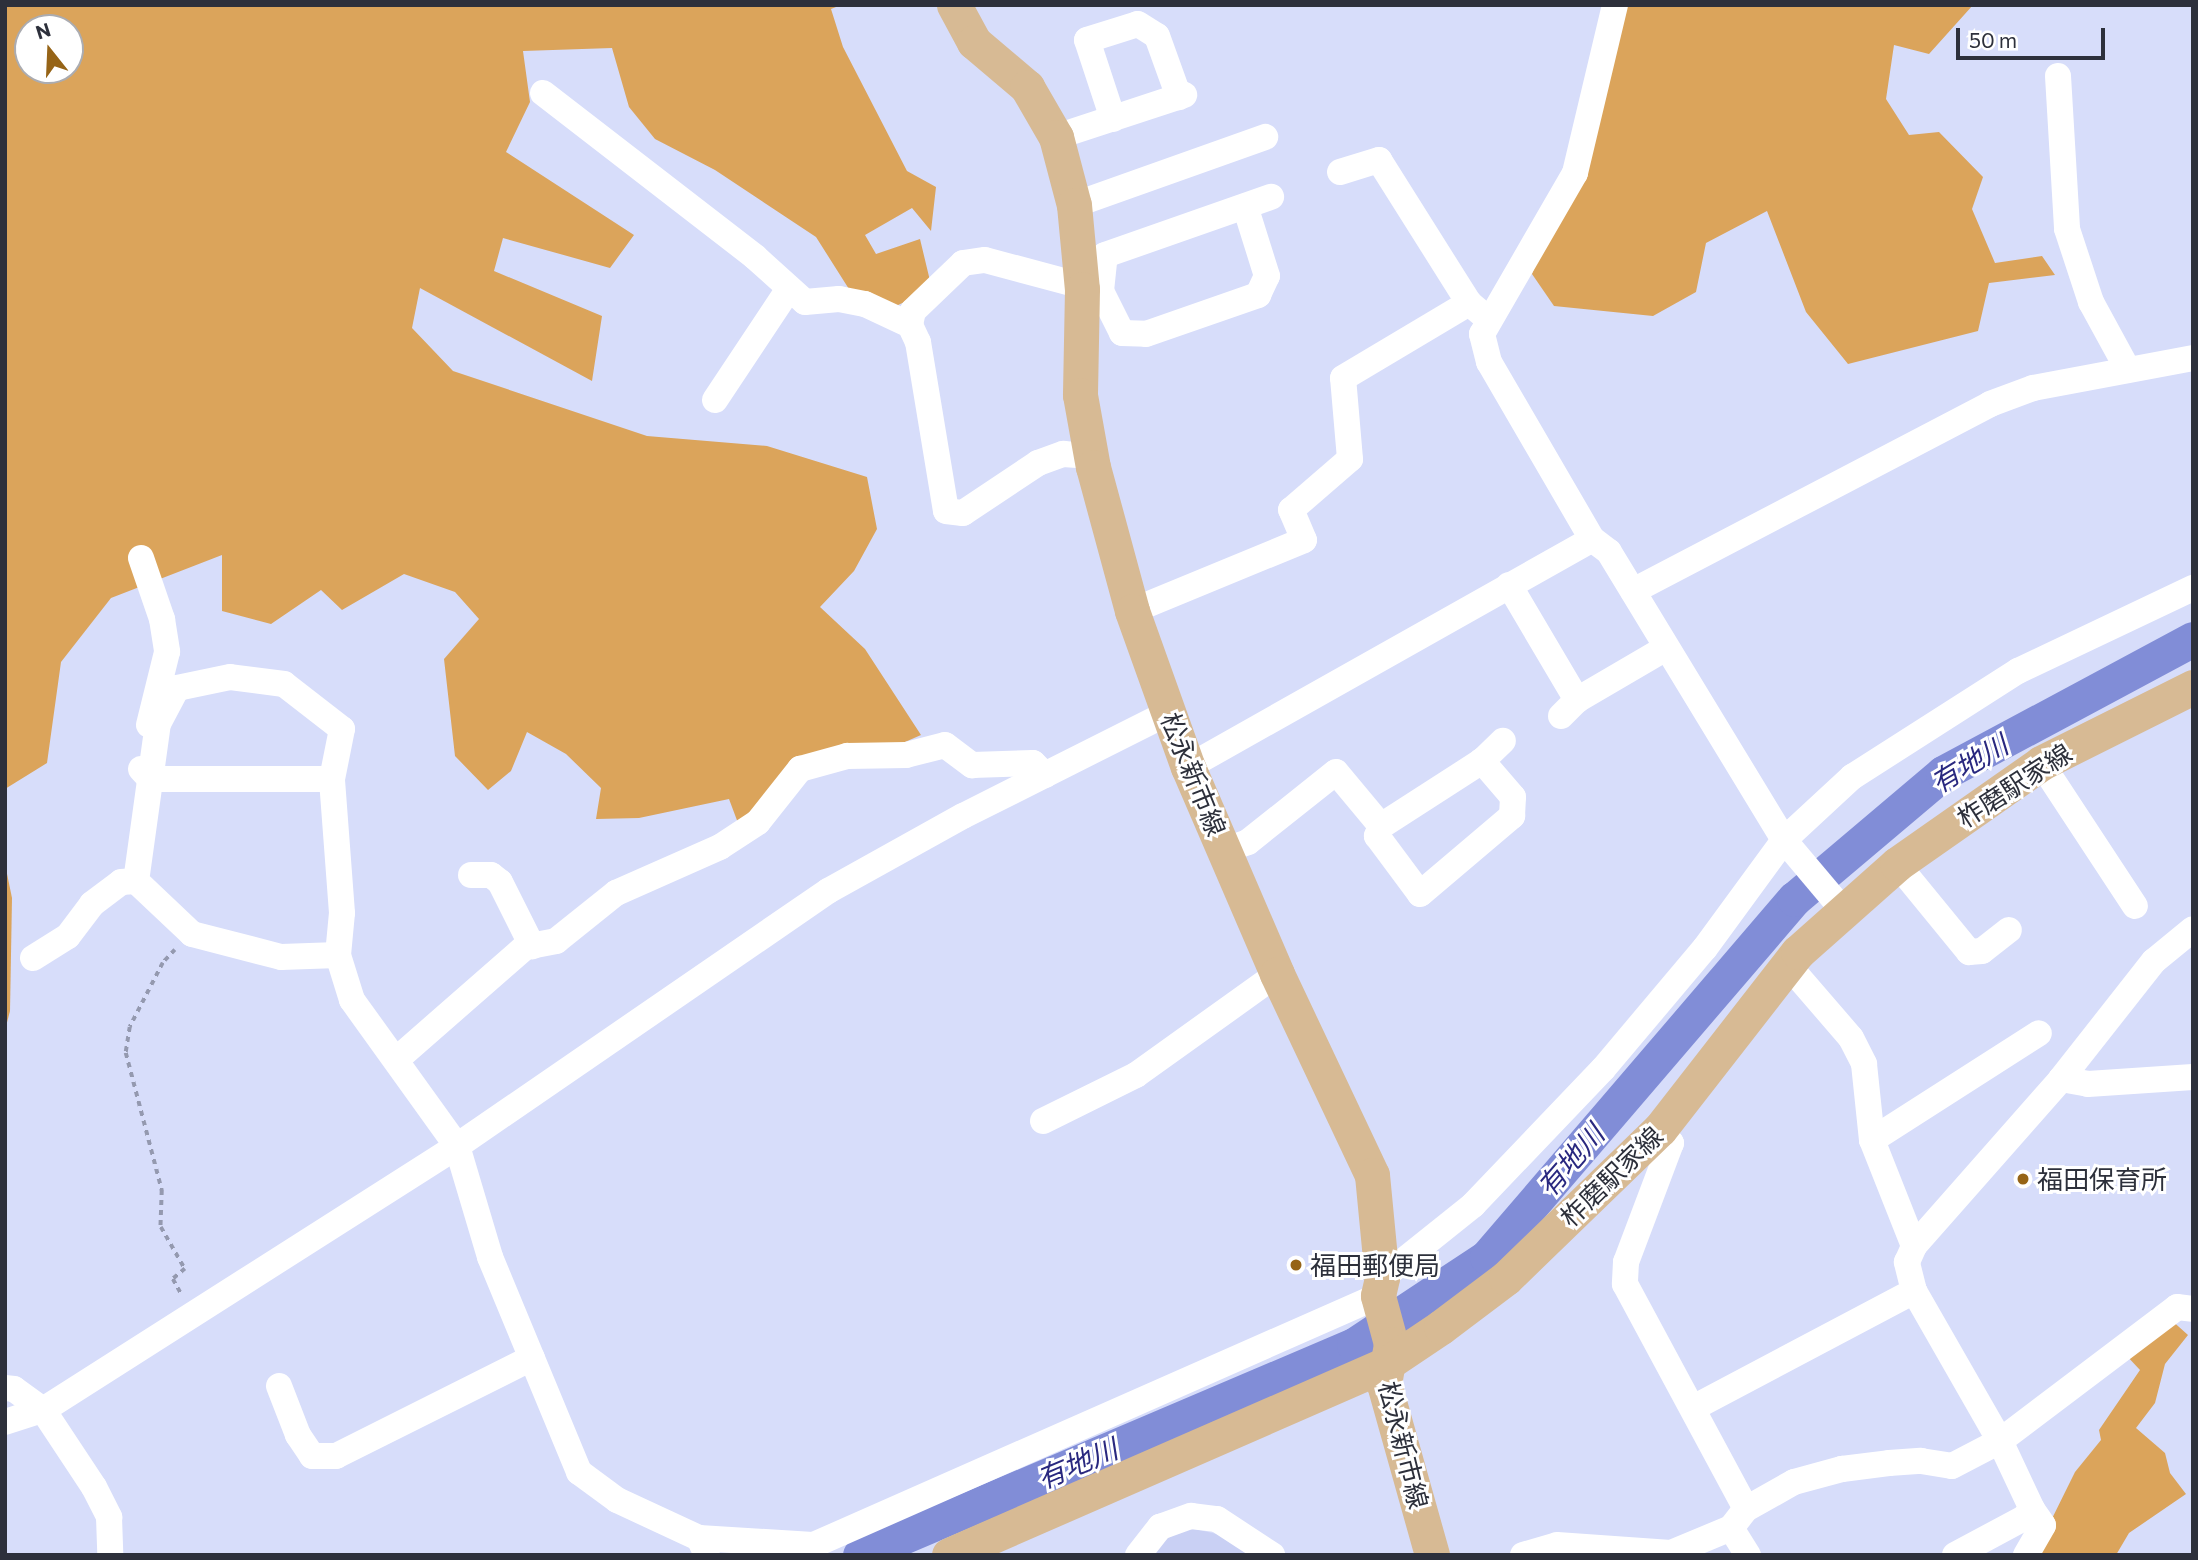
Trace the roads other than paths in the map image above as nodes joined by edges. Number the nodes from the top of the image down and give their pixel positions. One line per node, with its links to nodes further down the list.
1 (954, 5): 6 (main road, 松永新市線)
2 (1615, 5): 14 (street)
3 (2058, 76): 17 (street)
4 (543, 93): 12 (street)
5 (1113, 119): 5 (street); 6 (street)
6 (1056, 137): 10 (main road, 松永新市線)
7 (1265, 137): 10 (street)
8 (1340, 172): 14 (street)
9 (1271, 197): 11 (street)
10 (1074, 205): 13 (main road, 松永新市線)
11 (1245, 206): 13 (street); 13 (street)
12 (788, 290): 15 (street); 18 (street)
13 (1092, 290): 15 (street); 19 (main road, 松永新市線)
14 (1478, 311): 20 (street); 25 (street)
15 (909, 326): 19 (street)
16 (2193, 359): 17 (street)
17 (2128, 370): 24 (street)
18 (715, 400)
19 (1091, 456): 25 (main road, 松永新市線)
20 (1592, 538): 22 (street); 24 (street)
21 (141, 558): 34 (street)
22 (1509, 585): 26 (street); 32 (street)
23 (2193, 588): 37 (street)
24 (1633, 591): 26 (street)
25 (1132, 611): 28 (main road, 松永新市線)
26 (1666, 648): 37 (street)
27 (2193, 687): 31 (main road, 柞磨駅家線)
28 (1168, 713): 32 (main road, 松永新市線); 33 (street)
29 (1503, 741): 30 (street)
30 (1482, 761): 36 (street); 36 (street)
31 (2041, 763): 39 (main road, 柞磨駅家線); 42 (street)
32 (1188, 767): 38 (main road, 松永新市線)
33 (1045, 775): 46 (street); 58 (street)
34 (150, 779): 35 (street); 35 (street); 41 (street)
35 (332, 779): 47 (street)
36 (1381, 826): 38 (street)
37 (1784, 840): 43 (street); 60 (street)
38 (1225, 850): 50 (main road, 松永新市線)
39 (1897, 864): 43 (main road, 柞磨駅家線); 45 (street)
40 (471, 875): 46 (street)
41 (136, 881): 47 (street); 48 (street)
42 (2135, 906)
43 (1843, 910): 49 (main road, 柞磨駅家線)
44 (2193, 929): 54 (street)
45 (2009, 930)
46 (532, 946): 52 (street)
47 (338, 955): 52 (street)
48 (33, 958)
49 (1788, 965): 56 (main road, 柞磨駅家線); 57 (street)
50 (1277, 974): 55 (street); 60 (main road, 松永新市線)
51 (2039, 1034): 57 (street)
52 (396, 1060): 58 (street)
53 (2193, 1077): 54 (street)
54 (2061, 1079): 59 (street)
55 (1043, 1121)
56 (1660, 1129): 63 (main road, 柞磨駅家線); 67 (street)
57 (1872, 1140): 59 (street)
58 (457, 1146): 64 (street); 68 (street)
59 (1914, 1246): 61 (street)
60 (1380, 1287): 63 (main road, 松永新市線); 74 (street)
61 (1914, 1291): 67 (street); 71 (street)
62 (2193, 1309): 71 (street)
63 (1388, 1354): 78 (main road, 柞磨駅家線); 81 (main road, 松永新市線)
64 (532, 1358): 65 (street); 75 (street)
65 (279, 1386)
66 (5, 1388): 68 (street)
67 (1695, 1407): 73 (street)
68 (40, 1408): 69 (street); 70 (street); 76 (street)
69 (5, 1412)
70 (5, 1422)
71 (2000, 1441): 72 (street); 73 (street)
72 (2032, 1509): 84 (street); 85 (street)
73 (1739, 1518): 82 (street); 83 (street)
74 (816, 1545): 75 (street); 77 (street)
75 (703, 1547)
76 (110, 1555)
77 (791, 1555)
78 (948, 1555)
79 (1138, 1555): 80 (street)
80 (1272, 1555)
81 (1432, 1555)
82 (1523, 1555)
83 (1748, 1555)
84 (1955, 1555)
85 (2026, 1555)

